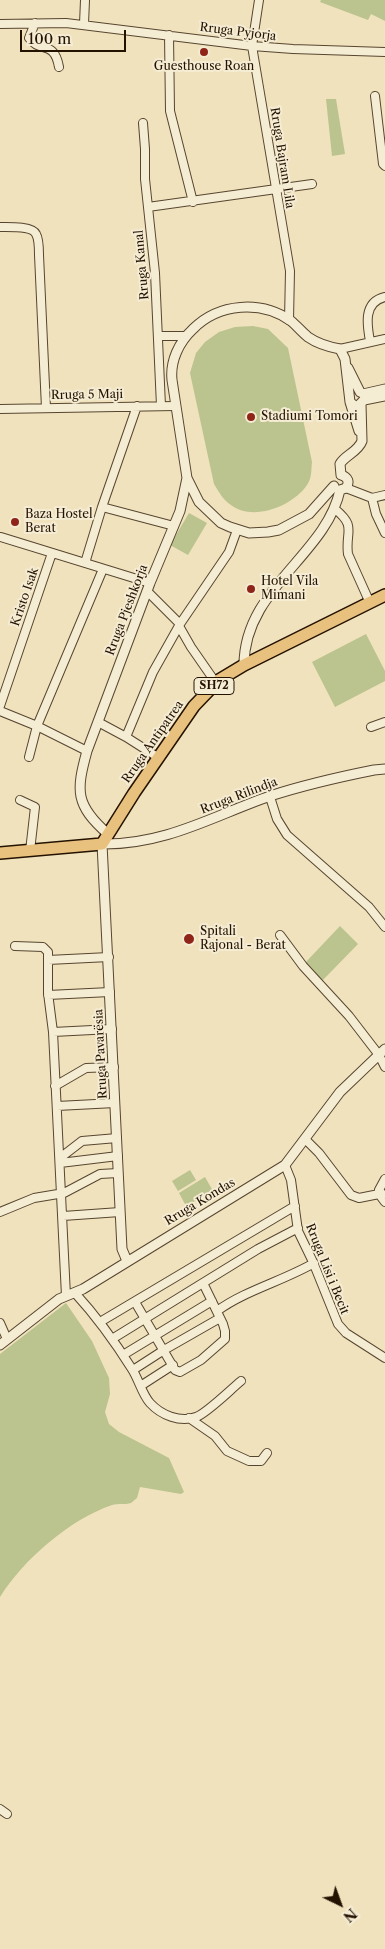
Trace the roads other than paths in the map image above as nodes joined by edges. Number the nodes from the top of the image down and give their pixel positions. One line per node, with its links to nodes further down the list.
1 (85, 0): 5 (street)
2 (259, 0): 7 (street, Rruga Bajram Lila)
3 (35, 23): 4 (street, Rruga Pyjorja); 5 (street, Rruga Pyjorja); 9 (street)
4 (0, 24)
5 (84, 24): 6 (street, Rruga Pyjorja)
6 (169, 35): 7 (street, Rruga Pyjorja); 15 (street)
7 (252, 46): 8 (street, Rruga Pyjorja); 14 (street, Rruga Bajram Lila)
8 (385, 52)
9 (59, 67)
10 (375, 96): 12 (street)
11 (143, 123): 16 (street, Rruga Kanal)
12 (385, 166)
13 (312, 184): 14 (street)
14 (275, 189): 15 (street); 19 (street, Rruga Bajram Lila)
15 (193, 202): 16 (street)
16 (148, 208): 20 (street, Rruga Kanal)
17 (0, 227): 33 (street)
18 (385, 297): 23 (street)
19 (289, 320): 21 (street); 24 (street)
20 (158, 336): 21 (street); 31 (street, Rruga Kanal)
21 (186, 336): 32 (street)
22 (385, 339): 23 (street)
23 (370, 341): 24 (street)
24 (340, 349): 25 (street)
25 (345, 364): 28 (street); 29 (street)
26 (385, 389): 28 (street)
27 (385, 396): 28 (street)
28 (362, 397): 29 (street); 29 (street); 35 (street)
29 (349, 398): 35 (street)
30 (137, 406): 31 (street, Rruga 5 Maji); 33 (street, Rruga 5 Maji); 40 (street)
31 (161, 406): 32 (street, Rruga 5 Maji)
32 (175, 406): 36 (street)
33 (46, 408): 34 (street, Rruga 5 Maji)
34 (0, 409)
35 (362, 438): 37 (street)
36 (187, 478): 42 (street, Rruga Pjeshkorja); 43 (street)
37 (340, 488): 39 (street); 41 (street); 43 (street)
38 (385, 495): 39 (street)
39 (372, 498): 44 (street)
40 (102, 507): 42 (street); 47 (street)
41 (334, 509): 51 (street); 53 (street)
42 (174, 526): 49 (street, Rruga Pjeshkorja)
43 (237, 530): 52 (street)
44 (385, 533)
45 (1, 537): 46 (street)
46 (52, 553): 47 (street); 55 (street, Kristo Isak)
47 (85, 563): 48 (street)
48 (103, 569): 49 (street); 59 (street)
49 (148, 587): 52 (street); 57 (street, Rruga Pjeshkorja)
50 (385, 595): 51 (main road, Rruga Antipatrea / SH72)
51 (370, 603): 53 (main road, Rruga Antipatrea / SH72)
52 (180, 625): 54 (street); 61 (street)
53 (244, 665): 54 (main road, Rruga Antipatrea / SH72)
54 (216, 683): 64 (main road, Rruga Antipatrea / SH72)
55 (0, 706)
56 (0, 711): 59 (street)
57 (98, 722): 61 (street); 62 (street, Rruga Pjeshkorja)
58 (385, 722): 60 (street)
59 (37, 726): 62 (street); 63 (street)
60 (371, 727)
61 (126, 737): 64 (street)
62 (87, 751): 68 (street, Rruga Pjeshkorja)
63 (29, 757)
64 (158, 758): 68 (main road, Rruga Antipatrea / SH72)
65 (385, 769): 66 (street, Rruga Rilindja)
66 (270, 796): 68 (street, Rruga Rilindja); 71 (street)
67 (20, 800): 69 (street)
68 (105, 839): 69 (main road); 74 (street, Rruga Pavarësia)
69 (30, 850): 70 (main road)
70 (0, 853)
71 (385, 927)
72 (280, 935): 80 (street)
73 (15, 946): 75 (street)
74 (109, 957): 75 (street); 76 (street, Rruga Pavarësia)
75 (48, 960): 77 (street)
76 (110, 992): 77 (street); 78 (street, Rruga Pavarësia)
77 (48, 995): 79 (street)
78 (112, 1029): 79 (street); 81 (street, Rruga Pavarësia)
79 (53, 1032): 83 (street)
80 (382, 1052): 82 (street); 87 (street, Rruga Kondas)
81 (114, 1067): 83 (street); 84 (street, Rruga Pavarësia)
82 (385, 1067)
83 (56, 1086): 85 (street)
84 (115, 1103): 85 (street); 86 (street, Rruga Pavarësia)
85 (57, 1106): 89 (street)
86 (117, 1138): 88 (street, Rruga Pavarësia); 89 (street)
87 (305, 1139): 90 (street, Rruga Kondas); 94 (street)
88 (118, 1156): 89 (street); 91 (street, Rruga Pavarësia)
89 (60, 1161): 93 (street)
90 (286, 1165): 95 (street, Rruga Lisi i Becit); 100 (street, Rruga Kondas)
91 (118, 1173): 93 (street); 97 (street, Rruga Pavarësia)
92 (385, 1179): 94 (street)
93 (62, 1194): 96 (street); 98 (street)
94 (384, 1198)
95 (295, 1206): 99 (street, Rruga Lisi i Becit); 105 (street)
96 (0, 1212)
97 (120, 1212): 98 (street); 100 (street, Rruga Pavarësia)
98 (63, 1216): 103 (street)
99 (298, 1228): 101 (street, Rruga Lisi i Becit); 102 (street)
100 (127, 1261): 103 (street, Rruga Kondas)
101 (314, 1264): 106 (street); 115 (street, Rruga Lisi i Becit)
102 (203, 1283): 104 (street); 107 (street)
103 (70, 1294): 108 (street); 112 (street, Rruga Kondas)
104 (212, 1301): 106 (street); 110 (street)
105 (135, 1302): 107 (street); 108 (street)
106 (219, 1314): 113 (street); 116 (street)
107 (146, 1319): 110 (street); 111 (street)
108 (100, 1322): 111 (street)
109 (0, 1323): 112 (street)
110 (155, 1335): 113 (street); 114 (street)
111 (112, 1339): 114 (street)
112 (4, 1342)
113 (164, 1350): 116 (street); 117 (street)
114 (123, 1355): 117 (street)
115 (385, 1358)
116 (173, 1365): 119 (street)
117 (133, 1370): 119 (street)
118 (241, 1381): 120 (street)
119 (142, 1385): 120 (street)
120 (190, 1418): 121 (street)
121 (267, 1453)
122 (0, 1809): 123 (street)
123 (7, 1814)

